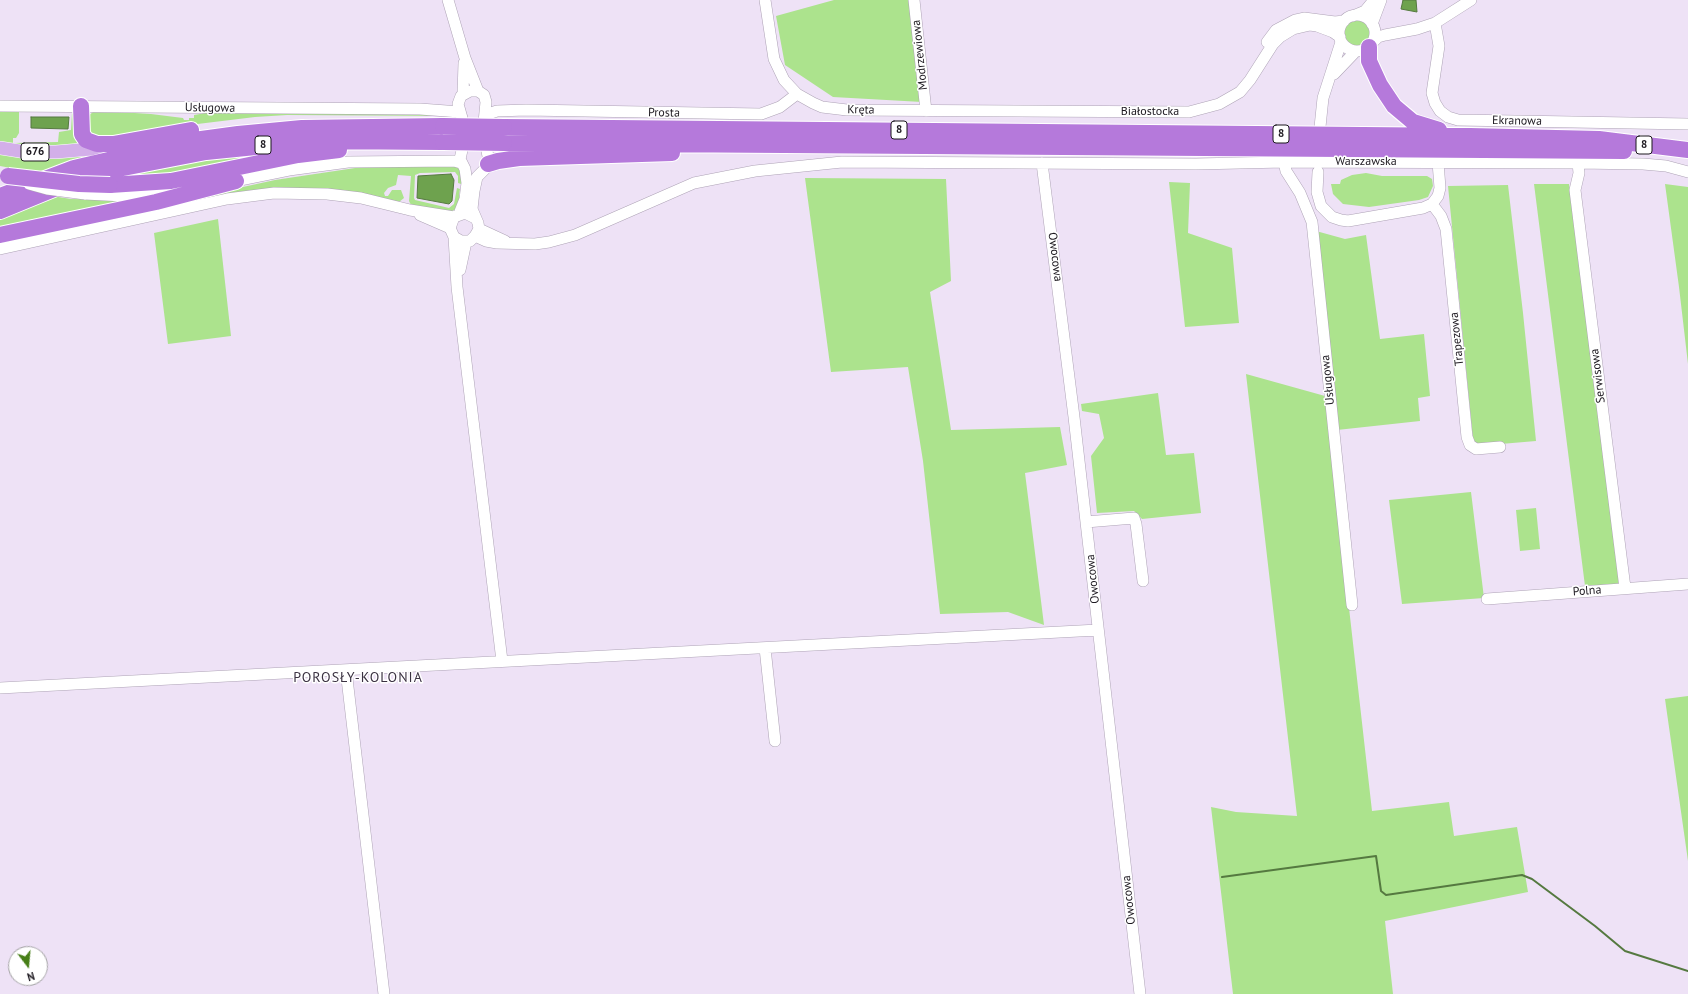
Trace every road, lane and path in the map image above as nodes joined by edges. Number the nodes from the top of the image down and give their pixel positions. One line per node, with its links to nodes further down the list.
1 (448, 0): 13 (street)
2 (765, 0): 16 (street, Kręta)
3 (914, 0): 23 (street, Modrzewiowa)
4 (1374, 0): 7 (street)
5 (1381, 0): 9 (street)
6 (1471, 0): 8 (street)
7 (1348, 19): 9 (street); 11 (street); 14 (street, Białostocka)
8 (1435, 23): 10 (street); 27 (street, Ekranowa)
9 (1373, 25): 10 (street); 12 (street)
10 (1399, 32): 12 (street)
11 (1340, 40): 12 (street); 14 (street, Białostocka); 15 (street)
12 (1366, 47): 15 (street); 30 (highway)
13 (465, 58): 17 (street); 18 (street)
14 (1256, 72): 25 (street, Białostocka)
15 (1327, 82): 29 (street)
16 (797, 94): 22 (street, Prosta); 23 (street, Kręta)
17 (482, 95): 18 (street); 22 (street, Prosta); 26 (street)
18 (461, 97): 21 (street); 24 (street)
19 (0, 106): 20 (street, Usługowa)
20 (81, 106): 21 (street, Usługowa); 32 (highway)
21 (420, 109): 24 (street)
22 (526, 110): 26 (street, Prosta)
23 (926, 111): 25 (street, Kręta)
24 (460, 112): 40 (street)
25 (1031, 112)
26 (485, 115): 41 (street)
27 (1688, 124)
28 (372, 126): 30 (highway, 8, bridge); 32 (highway); 46 (highway, 8)
29 (1320, 128)
30 (1470, 136): 35 (highway, 8)
31 (416, 142): 33 (highway, 8, bridge); 44 (highway, bridge); 48 (highway, 8)
32 (113, 144): 34 (main road, 676)
33 (760, 144): 35 (highway, 8); 41 (highway)
34 (0, 148)
35 (1688, 151)
36 (1284, 162): 37 (street, Warszawska); 38 (street, Warszawska); 62 (street, Usługowa)
37 (1438, 162): 39 (street, Warszawska); 47 (street)
38 (1042, 163): 51 (street, Warszawska); 57 (street, Owocowa)
39 (1578, 163): 43 (street, Warszawska); 60 (street, Serwisowa)
40 (463, 166): 41 (street); 45 (street); 50 (street)
41 (484, 168): 51 (street)
42 (1318, 172): 47 (street)
43 (1688, 172)
44 (4, 175): 45 (street, bridge)
45 (236, 181): 53 (highway)
46 (0, 196)
47 (1432, 204): 56 (street, Trapezowa)
48 (0, 210)
49 (410, 210): 50 (street); 52 (street); 54 (street)
50 (456, 216): 51 (street); 52 (street)
51 (474, 231): 52 (street); 55 (street)
52 (452, 233): 55 (street)
53 (0, 236)
54 (0, 249)
55 (457, 282): 65 (street)
56 (1500, 447)
57 (1086, 522): 58 (street); 63 (street, Owocowa)
58 (1143, 581)
59 (1688, 584): 60 (street, Polna)
60 (1625, 588): 61 (street, Polna)
61 (1487, 598)
62 (1352, 605)
63 (1098, 630): 64 (street); 70 (street, Owocowa)
64 (765, 648): 65 (street); 68 (street)
65 (502, 661): 66 (street)
66 (346, 670): 67 (street); 69 (street)
67 (0, 688)
68 (775, 741)
69 (384, 994)
70 (1140, 994)

